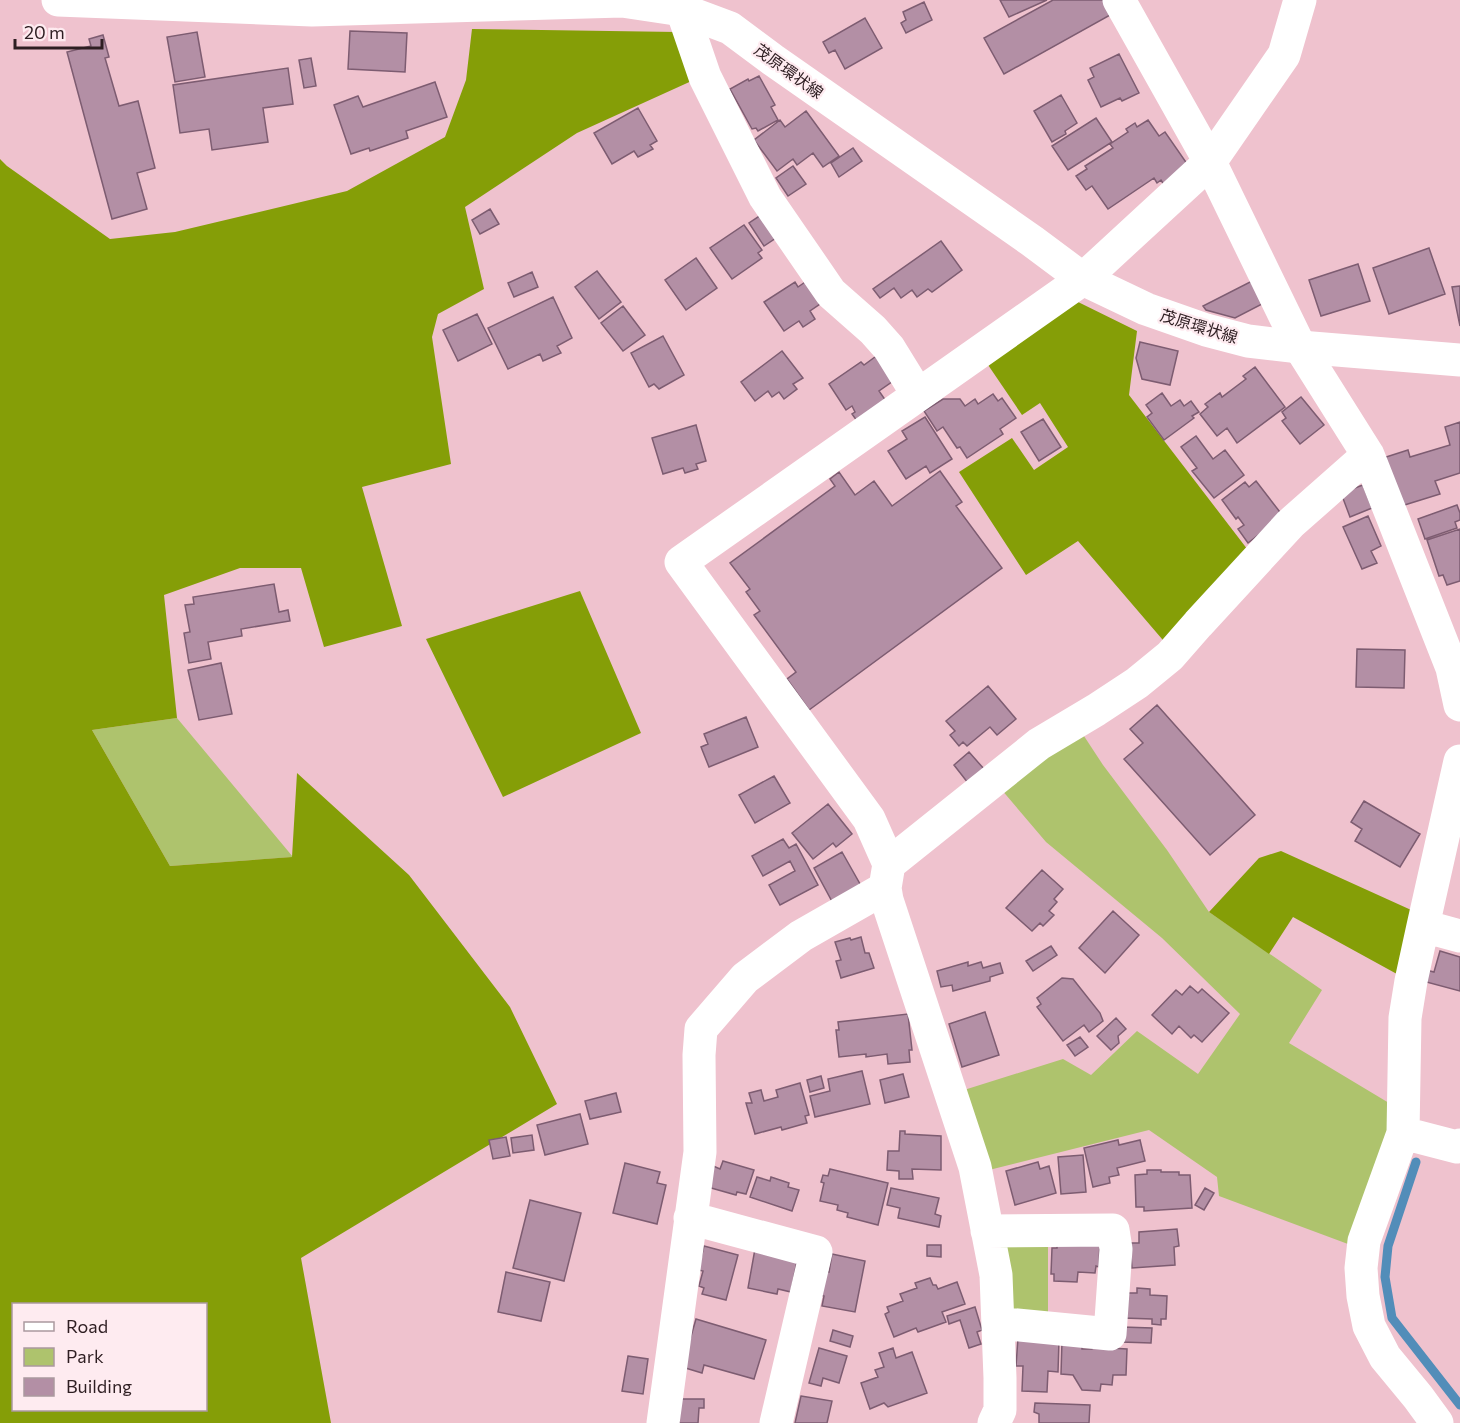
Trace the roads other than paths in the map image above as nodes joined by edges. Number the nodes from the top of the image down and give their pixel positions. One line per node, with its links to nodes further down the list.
1 (58, 0): 4 (street, 茂原環状線)
2 (1119, 0): 6 (street)
3 (1300, 0): 6 (street)
4 (370, 4): 5 (street, 茂原環状線)
5 (682, 10): 7 (street, 茂原環状線); 10 (street)
6 (1210, 162): 7 (street); 8 (street)
7 (1083, 279): 8 (street, 茂原環状線); 10 (street)
8 (1300, 347): 9 (street, 茂原環状線); 11 (street)
9 (1460, 360)
10 (918, 395): 14 (street)
11 (1368, 455): 12 (street); 14 (street)
12 (1460, 705)
13 (1460, 761): 15 (street)
14 (887, 876): 19 (street); 20 (street)
15 (1423, 926): 16 (street); 17 (street)
16 (1460, 936)
17 (1403, 1133): 18 (street); 25 (street)
18 (1460, 1145)
19 (690, 1218): 22 (street); 23 (street)
20 (987, 1231): 21 (street); 21 (street)
21 (998, 1323): 24 (street)
22 (663, 1423)
23 (776, 1423)
24 (994, 1423)
25 (1437, 1423)

